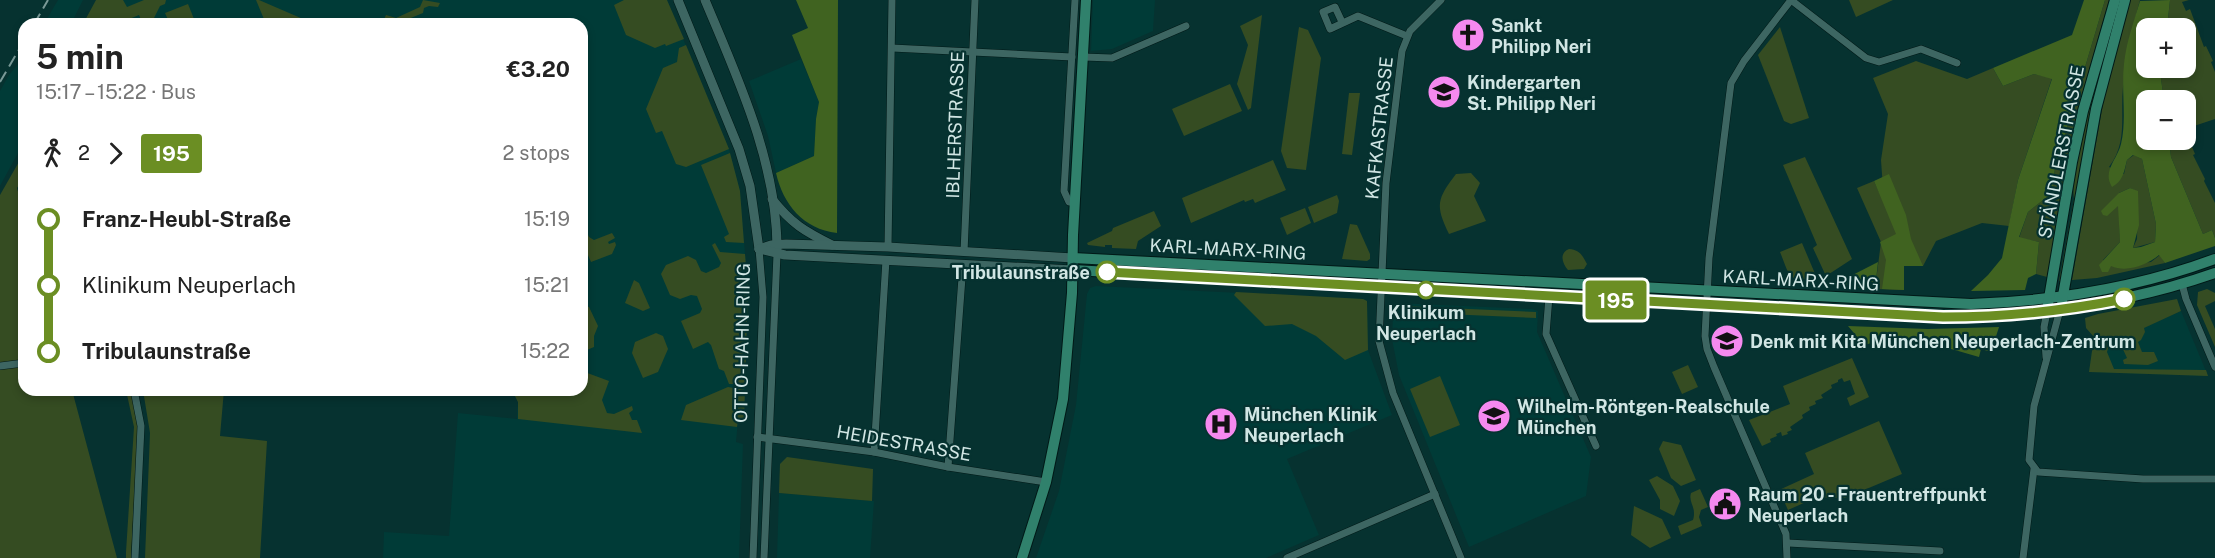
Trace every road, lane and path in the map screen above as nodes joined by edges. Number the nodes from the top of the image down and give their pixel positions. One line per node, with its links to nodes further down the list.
1 (678, 0): 21 (street, OTTO-HAHN-RING)
2 (705, 0): 18 (street, OTTO-HAHN-RING)
3 (892, 0): 14 (street)
4 (975, 0): 15 (street, IBLHERSTRASSE)
5 (1075, 0): 16 (street)
6 (1086, 0): 16 (main road)
7 (1441, 0): 13 (street, KAFKASTRASSE)
8 (1791, 0): 17 (street); 33 (street)
9 (2115, 0): 36 (main road, STÄNDLERSTRASSE)
10 (2125, 0): 35 (main road, STÄNDLERSTRASSE)
11 (1342, 22): 13 (street)
12 (1186, 26): 16 (street)
13 (1407, 36): 29 (street, KAFKASTRASSE)
14 (892, 48): 15 (street); 20 (street)
15 (973, 52): 16 (street); 23 (street, IBLHERSTRASSE)
16 (1077, 57): 24 (main road)
17 (1957, 63)
18 (772, 199): 19 (street); 22 (street, OTTO-HAHN-RING)
19 (834, 247): 20 (street); 22 (street)
20 (888, 247): 23 (street)
21 (759, 249): 22 (street); 45 (street, OTTO-HAHN-RING)
22 (777, 249): 26 (street); 46 (street, OTTO-HAHN-RING)
23 (964, 252): 24 (street)
24 (1073, 258): 28 (main road); 29 (main road, KARL-MARX-RING)
25 (2215, 259): 35 (main road, KARL-MARX-RING)
26 (886, 260): 27 (street); 48 (street)
27 (963, 264): 28 (street); 49 (street)
28 (1073, 270): 32 (main road, KARL-MARX-RING); 52 (main road)
29 (1381, 273): 32 (street); 33 (main road, KARL-MARX-RING)
30 (2215, 273): 31 (main road, KARL-MARX-RING)
31 (2182, 284): 38 (main road, KARL-MARX-RING); 43 (street)
32 (1380, 287): 34 (main road, KARL-MARX-RING); 53 (street)
33 (1707, 291): 36 (main road, KARL-MARX-RING); 37 (street)
34 (1549, 297): 37 (main road, KARL-MARX-RING); 47 (street)
35 (2062, 297): 36 (main road, KARL-MARX-RING); 38 (main road, STÄNDLERSTRASSE)
36 (2050, 298): 39 (main road, STÄNDLERSTRASSE)
37 (1707, 304): 39 (main road, KARL-MARX-RING); 54 (street)
38 (2060, 310): 39 (main road, KARL-MARX-RING); 40 (street)
39 (2047, 312): 40 (street)
40 (2047, 360): 50 (street)
41 (18, 364): 42 (street)
42 (0, 366)
43 (2215, 368)
44 (135, 396): 58 (street)
45 (757, 437): 46 (street, HEIDESTRASSE); 59 (street, OTTO-HAHN-RING)
46 (769, 438): 48 (street, HEIDESTRASSE); 60 (street, OTTO-HAHN-RING)
47 (1596, 446)
48 (874, 452): 49 (street, HEIDESTRASSE)
49 (948, 467): 52 (street, HEIDESTRASSE)
50 (2034, 469): 51 (street); 66 (street)
51 (2215, 479)
52 (1046, 482): 61 (main road)
53 (1435, 494): 57 (street); 63 (street)
54 (1788, 543): 55 (street); 64 (street)
55 (1908, 550): 56 (street); 65 (street)
56 (1940, 551)
57 (1304, 554): 62 (street)
58 (135, 558)
59 (753, 558)
60 (764, 558)
61 (1022, 558)
62 (1287, 558)
63 (1461, 558)
64 (1787, 558)
65 (1907, 558)
66 (2023, 558)

